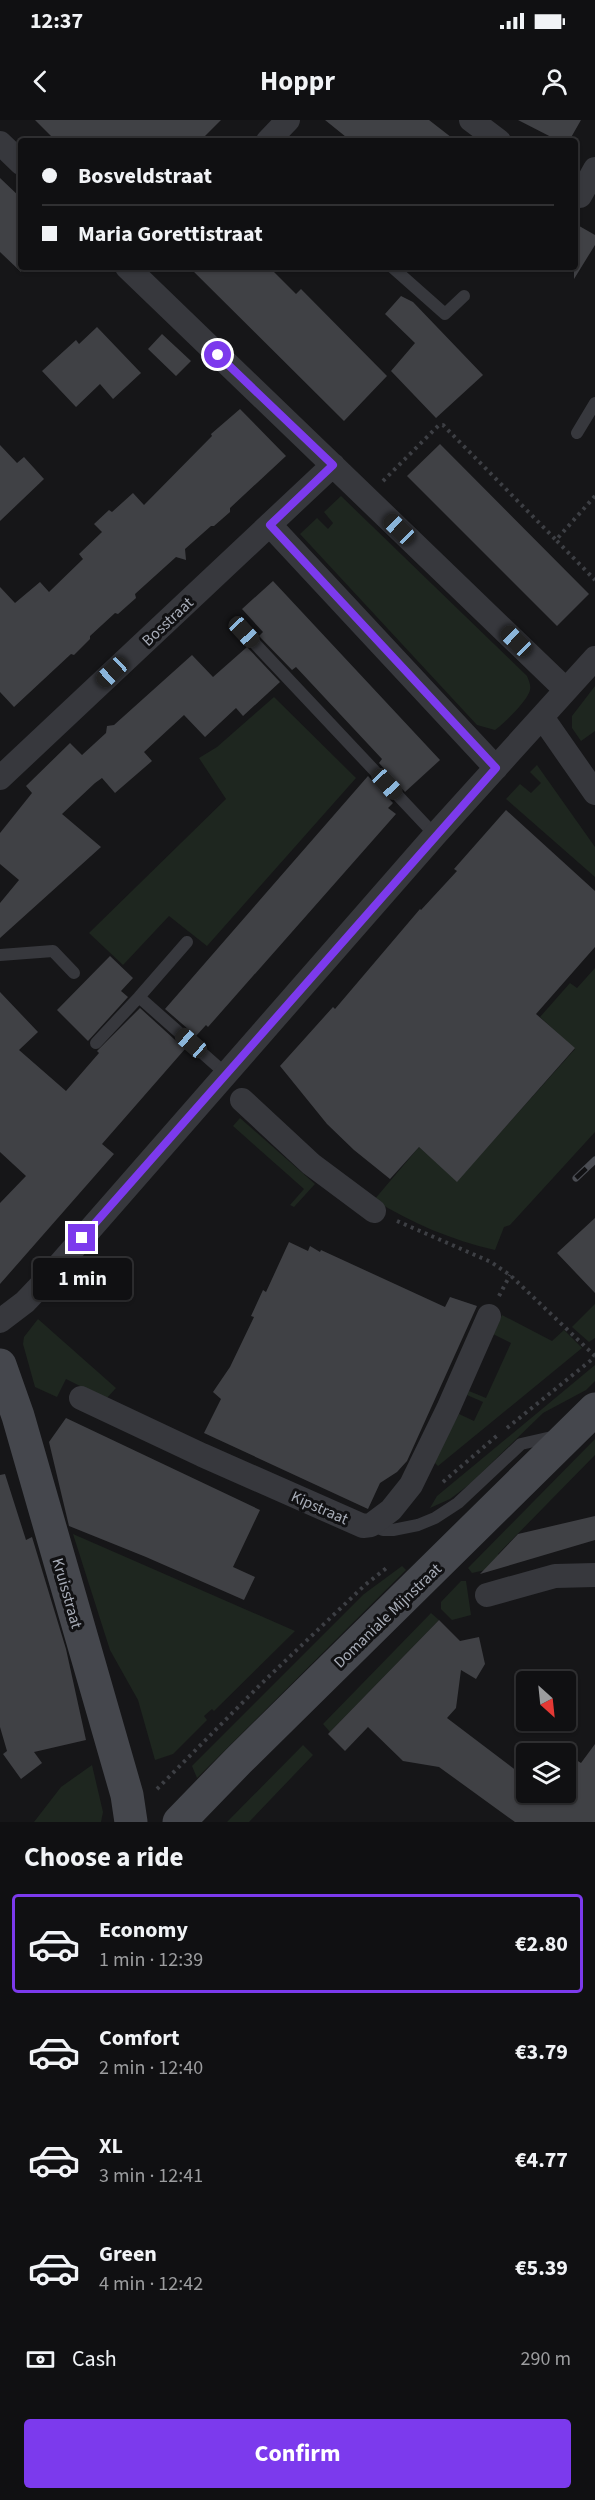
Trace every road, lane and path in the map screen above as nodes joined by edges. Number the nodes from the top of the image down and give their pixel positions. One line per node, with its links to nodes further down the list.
1 (288, 120): 3 (street)
2 (471, 120): 4 (street)
3 (271, 138)
4 (496, 138)
5 (0, 143): 6 (street)
6 (18, 160)
7 (595, 169): 8 (street)
8 (583, 198)
9 (136, 270): 14 (street)
10 (395, 270): 11 (lane)
11 (464, 296)
12 (595, 403): 13 (lane)
13 (577, 433)
14 (333, 465): 16 (street); 17 (street, Bosstraat)
15 (595, 496): 18 (path)
16 (366, 497): 18 (path); 22 (street)
17 (270, 525): 24 (street); 25 (street, Bosstraat)
18 (556, 540): 19 (path)
19 (595, 580)
20 (244, 632): 27 (lane)
21 (595, 658): 22 (street)
22 (566, 690): 23 (street)
23 (542, 717): 24 (street); 26 (street)
24 (496, 768): 27 (street)
25 (0, 778)
26 (595, 793)
27 (435, 835): 33 (street)
28 (187, 942): 31 (lane)
29 (0, 955): 30 (lane)
30 (74, 974)
31 (139, 996): 32 (lane); 33 (lane)
32 (96, 1043)
33 (226, 1074): 37 (street)
34 (242, 1100): 35 (street)
35 (374, 1211): 38 (path)
36 (489, 1316): 43 (street, Kipstraat)
37 (0, 1321)
38 (595, 1356)
39 (0, 1365): 47 (main road, Kruisstraat)
40 (81, 1398): 43 (street, Kipstraat)
41 (595, 1409): 42 (main road, Domaniale Mijnstraat)
42 (572, 1432): 43 (lane); 48 (main road, Domaniale Mijnstraat)
43 (371, 1525)
44 (391, 1565): 47 (path)
45 (595, 1575): 46 (street)
46 (487, 1595)
47 (130, 1819)
48 (179, 1822)

